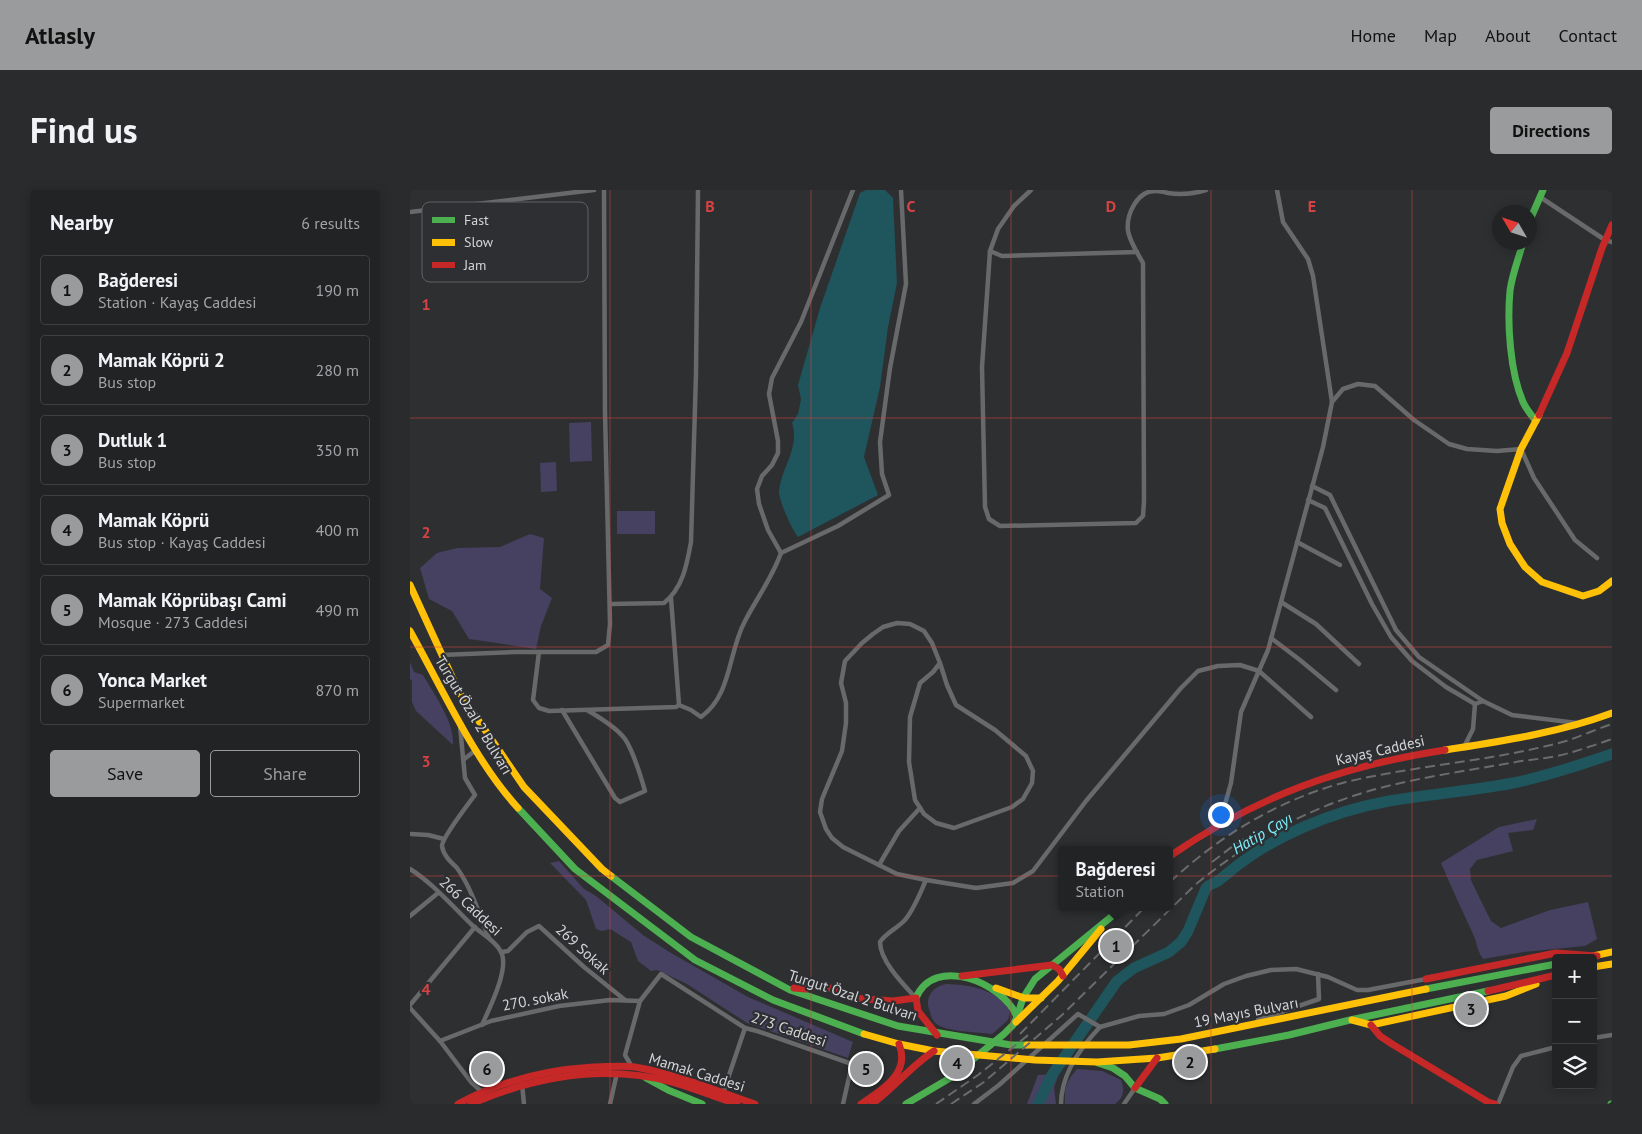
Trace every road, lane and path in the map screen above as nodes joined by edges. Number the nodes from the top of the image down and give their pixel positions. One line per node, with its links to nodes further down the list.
1 (594, 190): 10 (street)
2 (604, 190): 30 (street)
3 (698, 190): 28 (street)
4 (854, 190): 23 (street)
5 (901, 190): 23 (street)
6 (1031, 190): 15 (street)
7 (1206, 190): 16 (street)
8 (1277, 190): 17 (street)
9 (1542, 193): 11 (main road); 13 (street)
10 (494, 202)
11 (1537, 205)
12 (1612, 225): 13 (main road)
13 (1609, 241): 18 (main road)
14 (1521, 250): 18 (main road)
15 (990, 251): 16 (street); 16 (street)
16 (1137, 252)
17 (1332, 402): 19 (street); 20 (street)
18 (1536, 421): 19 (main road)
19 (1521, 449): 24 (street); 26 (main road)
20 (1312, 486): 21 (street); 39 (street)
21 (1308, 500): 22 (street); 40 (street)
22 (1297, 542): 25 (street); 29 (street)
23 (781, 553): 41 (street)
24 (1597, 558)
25 (1340, 565)
26 (1612, 582)
27 (410, 585): 34 (main road, Turgut Özal 2 Bulvarı)
28 (671, 598): 30 (street); 41 (street)
29 (1281, 602): 32 (street); 36 (street)
30 (610, 604): 33 (street)
31 (410, 631): 46 (main road, Turgut Özal 2 Bulvarı)
32 (1271, 638): 37 (street); 38 (street)
33 (539, 652): 34 (street); 42 (street)
34 (439, 655): 80 (main road, Turgut Özal 2 Bulvarı)
35 (940, 663): 51 (street); 51 (street); 56 (street)
36 (1360, 664)
37 (1259, 671): 45 (street); 52 (street); 58 (street)
38 (1336, 690)
39 (1483, 701): 40 (street); 47 (street)
40 (1475, 704): 48 (street)
41 (679, 705): 43 (street)
42 (562, 710): 43 (street); 43 (street)
43 (587, 710)
44 (1612, 712): 47 (main road, Kayaş Caddesi)
45 (1311, 717)
46 (460, 720): 49 (main road, Turgut Özal 2 Bulvarı); 50 (street)
47 (1578, 724): 48 (main road, Kayaş Caddesi)
48 (1464, 747): 52 (main road, Kayaş Caddesi)
49 (476, 750): 50 (street); 99 (main road, Turgut Özal 2 Bulvarı)
50 (463, 760): 54 (street)
51 (920, 808): 56 (street)
52 (1220, 822): 55 (main road, Kayaş Caddesi)
53 (411, 834): 54 (street)
54 (444, 839): 64 (street)
55 (1173, 854)
56 (879, 865): 58 (street)
57 (410, 869): 59 (street, 266 Caddesi)
58 (926, 880): 81 (street)
59 (438, 893): 61 (street); 63 (street, 266 Caddesi)
60 (1115, 911): 62 (main road)
61 (410, 916)
62 (1111, 917): 70 (main road); 74 (main road)
63 (475, 928): 64 (street, 266 Caddesi); 86 (street)
64 (489, 938): 65 (street, 266 Caddesi)
65 (502, 952): 84 (street, 269 Sokak); 89 (street, 266 Caddesi)
66 (1612, 952): 68 (main road)
67 (1570, 954): 78 (main road)
68 (1597, 956)
69 (1611, 964): 72 (main road)
70 (1052, 965): 74 (main road); 75 (main road); 82 (main road)
71 (1552, 965): 94 (main road, 19 Mayıs Bulvarı)
72 (1597, 966)
73 (1318, 974): 78 (street); 92 (street); 94 (street)
74 (1063, 976): 83 (main road)
75 (956, 977): 79 (main road); 81 (main road)
76 (1552, 977): 88 (main road, 19 Mayıs Bulvarı)
77 (1552, 978): 91 (main road, 19 Mayıs Bulvarı)
78 (1426, 979)
79 (982, 983): 82 (main road); 87 (main road)
80 (783, 988): 81 (main road); 95 (main road, Turgut Özal 2 Bulvarı)
81 (916, 998): 95 (main road)
82 (1023, 998): 83 (main road); 87 (main road)
83 (1042, 998): 90 (main road)
84 (625, 1000): 85 (street, 270. sokak); 89 (street, 270. sokak)
85 (640, 1001): 93 (street, 273 Caddesi); 105 (street)
86 (410, 1006): 98 (street)
87 (1017, 1017): 90 (main road)
88 (1350, 1020): 91 (main road, 19 Mayıs Bulvarı); 103 (main road, 19 Mayıs Bulvarı)
89 (482, 1025): 98 (street, 270. sokak)
90 (1013, 1025): 122 (main road)
91 (1371, 1025): 127 (main road)
92 (1100, 1026): 123 (street); 124 (street)
93 (745, 1028): 111 (street); 119 (street, 273 Caddesi)
94 (1233, 1030): 95 (main road, 19 Mayıs Bulvarı)
95 (938, 1035)
96 (1612, 1035): 97 (street)
97 (1597, 1037)
98 (440, 1041): 110 (street)
99 (899, 1044): 101 (main road, Turgut Özal 2 Bulvarı); 120 (main road)
100 (1552, 1048): 127 (street)
101 (934, 1051): 102 (main road, Turgut Özal 2 Bulvarı); 121 (main road)
102 (954, 1053): 104 (main road, 19 Mayıs Bulvarı)
103 (1157, 1058): 104 (main road, 19 Mayıs Bulvarı); 109 (main road)
104 (1097, 1062): 109 (main road)
105 (631, 1071): 106 (main road, Mamak Caddesi); 107 (main road, Mamak Caddesi); 110 (main road, Mamak Caddesi)
106 (617, 1073): 108 (main road, Mamak Caddesi); 115 (street)
107 (644, 1073): 111 (main road, Mamak Caddesi); 116 (main road); 117 (main road, Mamak Caddesi)
108 (522, 1084): 113 (main road, Mamak Caddesi); 114 (street)
109 (1135, 1088): 125 (street); 126 (main road)
110 (481, 1091): 112 (main road, Mamak Caddesi)
111 (722, 1093): 118 (main road, Mamak Caddesi)
112 (458, 1104)
113 (471, 1104)
114 (524, 1104)
115 (610, 1104)
116 (701, 1104)
117 (737, 1104)
118 (755, 1104)
119 (842, 1104)
120 (861, 1104)
121 (872, 1104)
122 (906, 1104)
123 (974, 1104)
124 (1061, 1104)
125 (1124, 1104)
126 (1165, 1104)
127 (1497, 1104)

